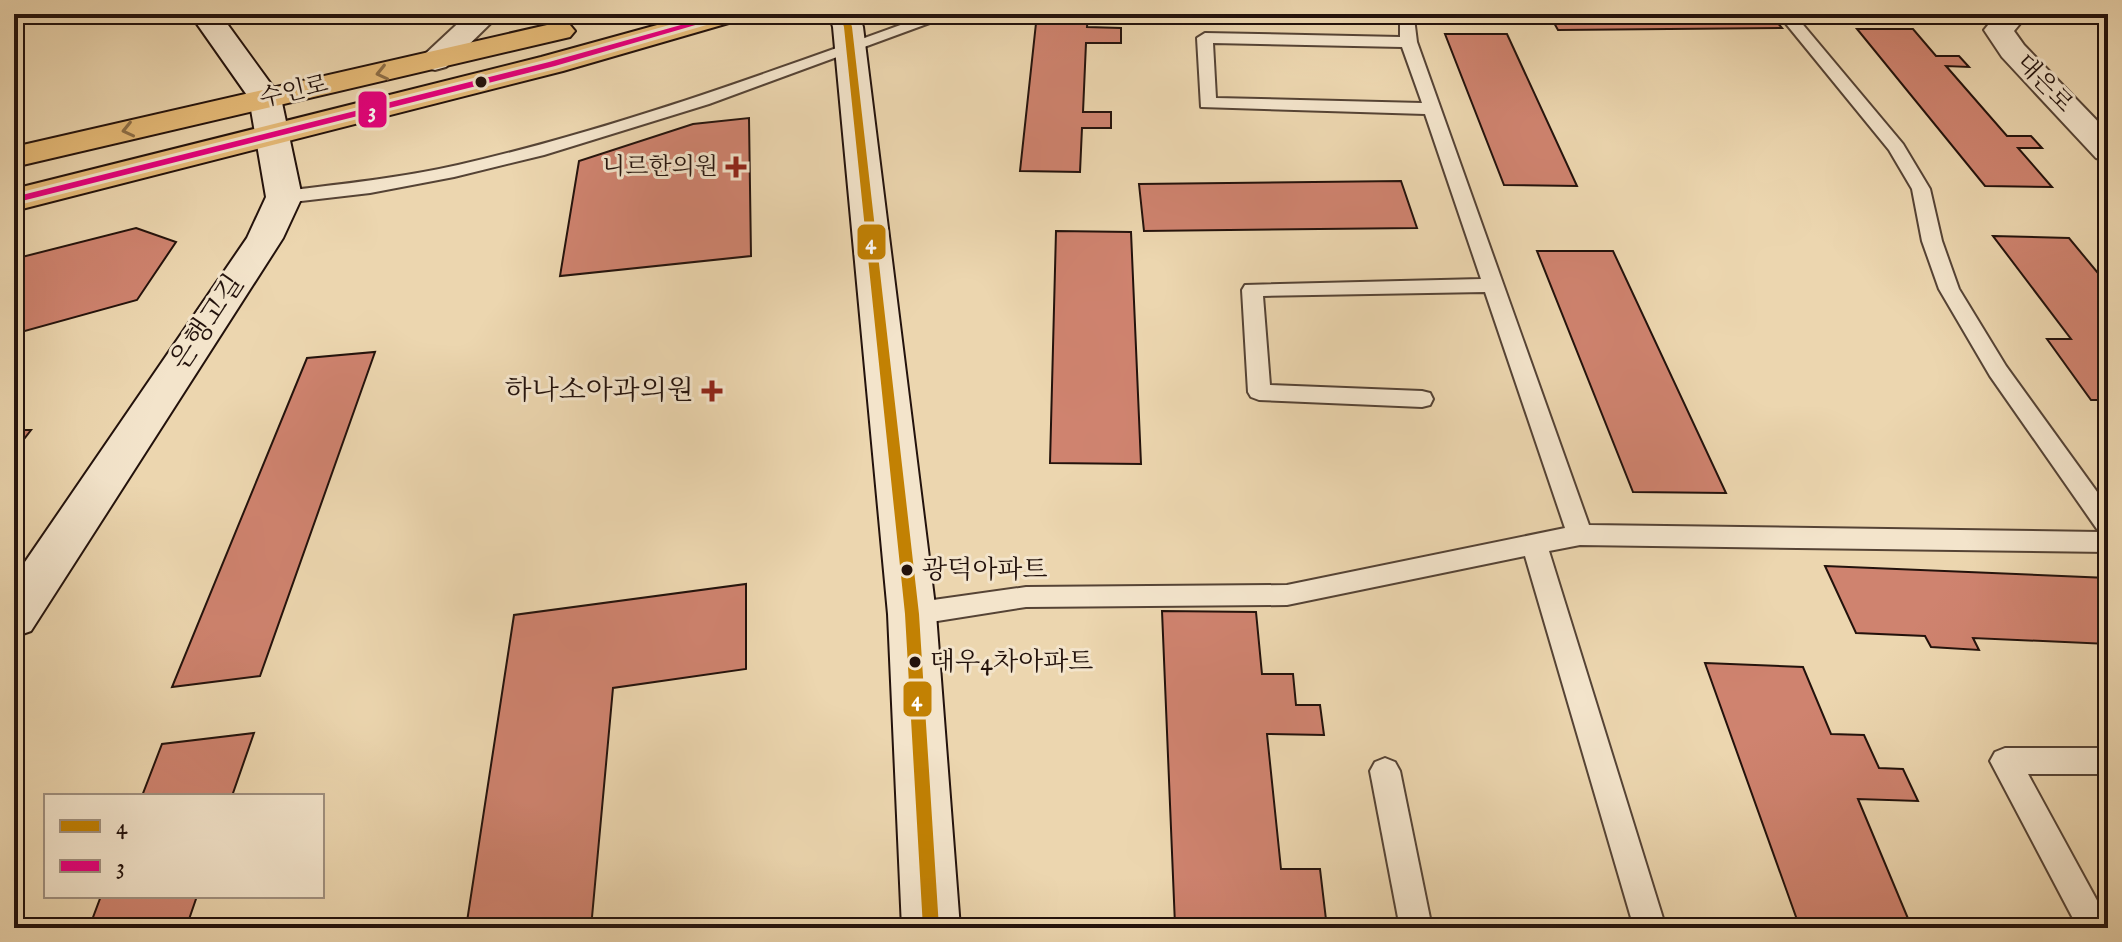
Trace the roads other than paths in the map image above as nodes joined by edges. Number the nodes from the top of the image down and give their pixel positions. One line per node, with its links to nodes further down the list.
1 (205, 14): 13 (street)
2 (485, 14): 11 (street)
3 (620, 14): 11 (main road, 수인로)
4 (729, 14): 13 (main road, 수인로)
5 (946, 14): 9 (lane)
6 (1409, 14): 10 (lane)
7 (1786, 14): 20 (lane)
8 (2013, 14): 14 (street, 대은로)
9 (847, 31): 16 (lane); 24 (street)
10 (1409, 42): 12 (lane); 12 (lane)
11 (435, 61): 13 (main road, 수인로, one-way to 13)
12 (1433, 109): 18 (lane)
13 (269, 116): 15 (main road, 수인로, one-way to 15); 16 (street); 17 (main road, 수인로)
14 (2108, 151)
15 (14, 157)
16 (284, 197): 25 (street, 은행고길)
17 (14, 200)
18 (1493, 285): 19 (lane); 21 (lane)
19 (1422, 399)
20 (2108, 526)
21 (1580, 535): 22 (lane); 23 (lane)
22 (2108, 542)
23 (1534, 545): 24 (lane); 30 (lane)
24 (912, 614): 28 (street)
25 (14, 617)
26 (2108, 761): 31 (lane)
27 (1385, 771): 29 (lane)
28 (931, 928)
29 (1416, 928)
30 (1650, 928)
31 (2095, 928)

